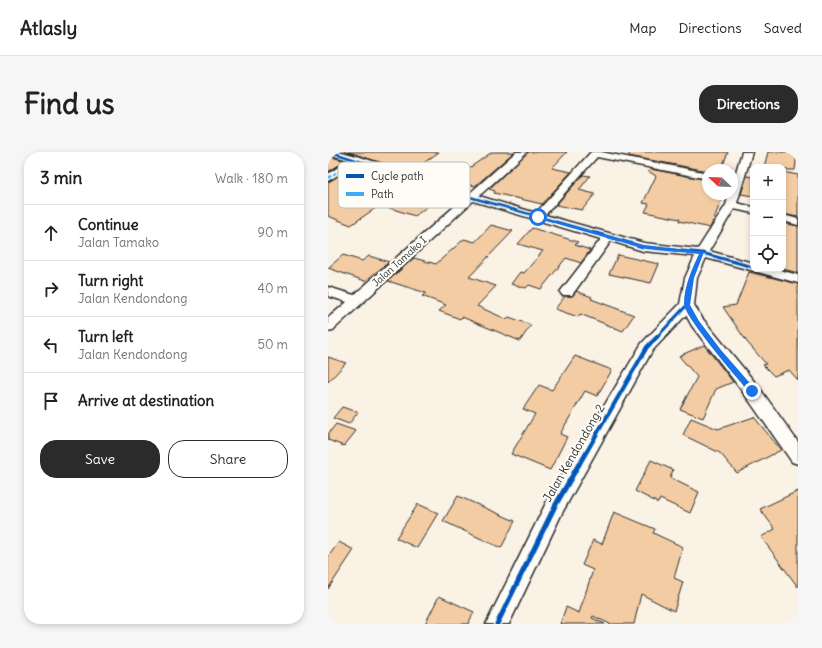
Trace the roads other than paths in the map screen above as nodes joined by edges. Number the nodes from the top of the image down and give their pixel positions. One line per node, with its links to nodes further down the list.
1 (331, 152): 5 (street)
2 (522, 152): 11 (street, Jalan Tamako I)
3 (747, 152): 8 (street)
4 (596, 153): 9 (street); 16 (street)
5 (352, 156): 6 (street)
6 (369, 162)
7 (338, 169): 10 (street)
8 (738, 174)
9 (702, 175)
10 (328, 178)
11 (470, 197): 16 (street)
12 (732, 200): 13 (street)
13 (731, 205): 15 (street); 20 (street)
14 (458, 208): 26 (street, Jalan Tamako I)
15 (750, 209)
16 (538, 217): 19 (street)
17 (786, 219): 18 (street)
18 (798, 222)
19 (609, 236): 20 (street); 25 (street)
20 (702, 253): 21 (street); 27 (street)
21 (750, 266)
22 (772, 272): 23 (street)
23 (798, 279)
24 (328, 291): 26 (street)
25 (566, 292)
26 (356, 300): 28 (street, Jalan Tamako I)
27 (687, 305): 29 (street); 30 (street, Jalan Kendondong 2)
28 (328, 326)
29 (798, 456)
30 (497, 624)

